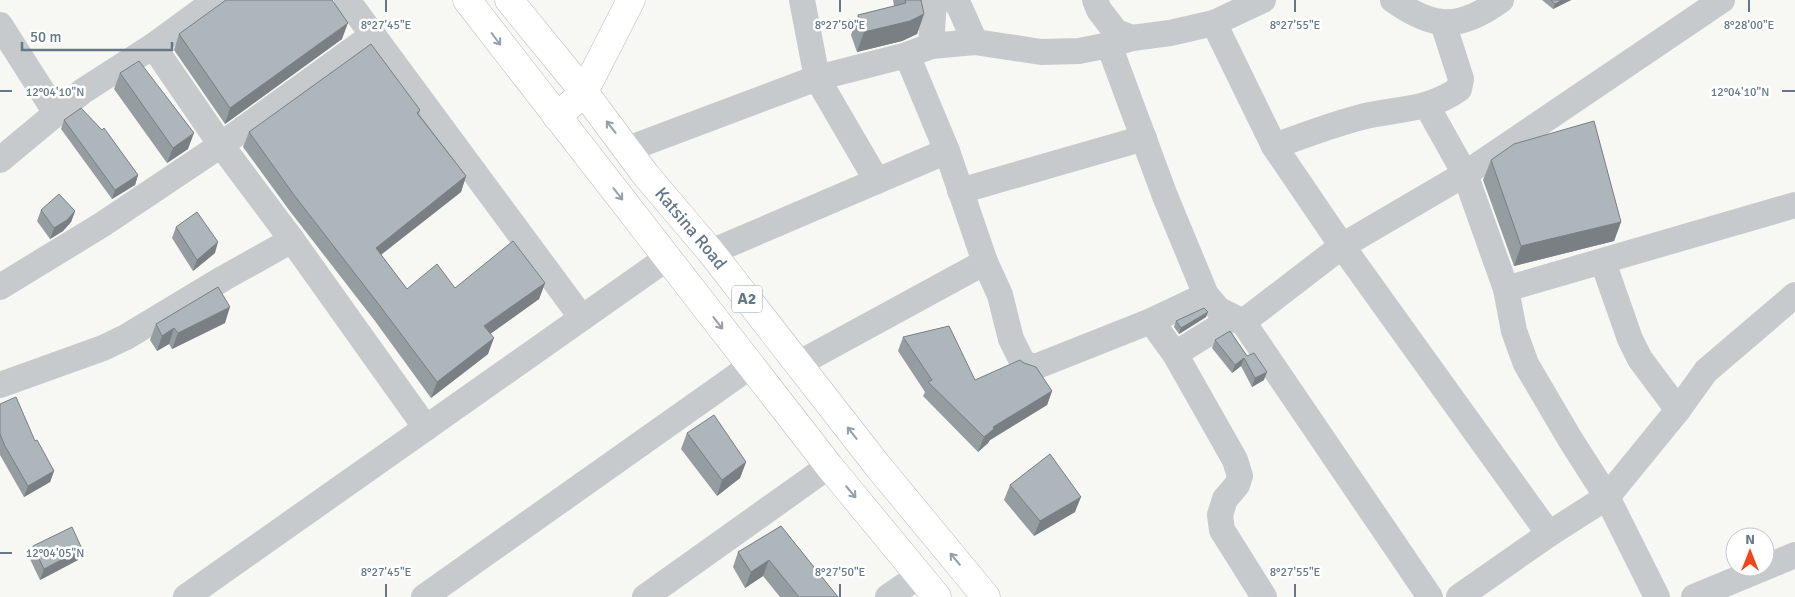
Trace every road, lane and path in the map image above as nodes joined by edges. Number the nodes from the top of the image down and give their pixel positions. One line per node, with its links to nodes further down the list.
1 (216, 0): 20 (street)
2 (347, 0): 17 (street)
3 (467, 0): 27 (main road, A2, one-way to 27)
4 (509, 0): 24 (main road, Katsina Road / A2)
5 (631, 0): 24 (main road)
6 (802, 0): 23 (street)
7 (934, 0): 21 (street)
8 (954, 0): 18 (street)
9 (1095, 0): 19 (street)
10 (1263, 0): 14 (street)
11 (1393, 0): 15 (street)
12 (1501, 0): 15 (street)
13 (1722, 0): 34 (street)
14 (1214, 22): 19 (street); 30 (street)
15 (1443, 22): 25 (street)
16 (0, 25): 26 (street)
17 (373, 35): 29 (street); 48 (street)
18 (974, 42): 19 (street); 21 (street)
19 (1121, 42): 28 (street)
20 (153, 46): 26 (street); 29 (street)
21 (931, 46): 22 (street)
22 (906, 55): 23 (street); 32 (street)
23 (817, 78): 31 (street); 35 (street)
24 (584, 92): 27 (main road); 31 (main road, Katsina Road / A2, one-way to 24)
25 (1427, 106): 30 (street); 34 (street)
26 (56, 113): 33 (street)
27 (557, 116): 41 (main road, A2, one-way to 41)
28 (1144, 138): 36 (street); 46 (street)
29 (221, 146): 38 (street); 44 (street)
30 (1274, 146): 39 (street)
31 (628, 149): 40 (main road, Katsina Road / A2)
32 (947, 151): 35 (street); 36 (street)
33 (0, 160)
34 (1465, 174): 39 (street); 45 (street)
35 (877, 181): 40 (street)
36 (960, 191): 42 (street)
37 (1795, 205): 43 (street)
38 (292, 240): 54 (street); 56 (street)
39 (1342, 246): 49 (street); 59 (street)
40 (711, 252): 52 (main road, Katsina Road / A2)
41 (667, 258): 48 (street); 53 (main road, A2, one-way to 53)
42 (985, 262): 50 (street); 52 (street)
43 (1602, 262): 45 (street); 55 (street)
44 (0, 287)
45 (1506, 289): 58 (street)
46 (1206, 295): 49 (street); 50 (street)
47 (1795, 295): 55 (street)
48 (582, 318): 56 (street)
49 (1238, 320): 51 (street); 69 (street)
50 (1151, 321): 51 (street)
51 (1175, 354): 68 (street)
52 (798, 364): 67 (main road, Katsina Road / A2, one-way to 52)
53 (752, 365): 57 (main road, A2); 63 (street)
54 (3, 379)
55 (1678, 410): 58 (street)
56 (426, 428): 62 (street)
57 (829, 466): 61 (main road, A2, one-way to 61); 64 (street)
58 (1607, 497): 59 (street); 71 (street)
59 (1549, 534): 70 (street)
60 (1795, 555): 72 (street)
61 (920, 575): 65 (street); 66 (main road, A2)
62 (186, 597)
63 (424, 597)
64 (644, 597)
65 (888, 597)
66 (937, 597)
67 (986, 597)
68 (1264, 597)
69 (1430, 597)
70 (1459, 597)
71 (1656, 597)
72 (1694, 597)

